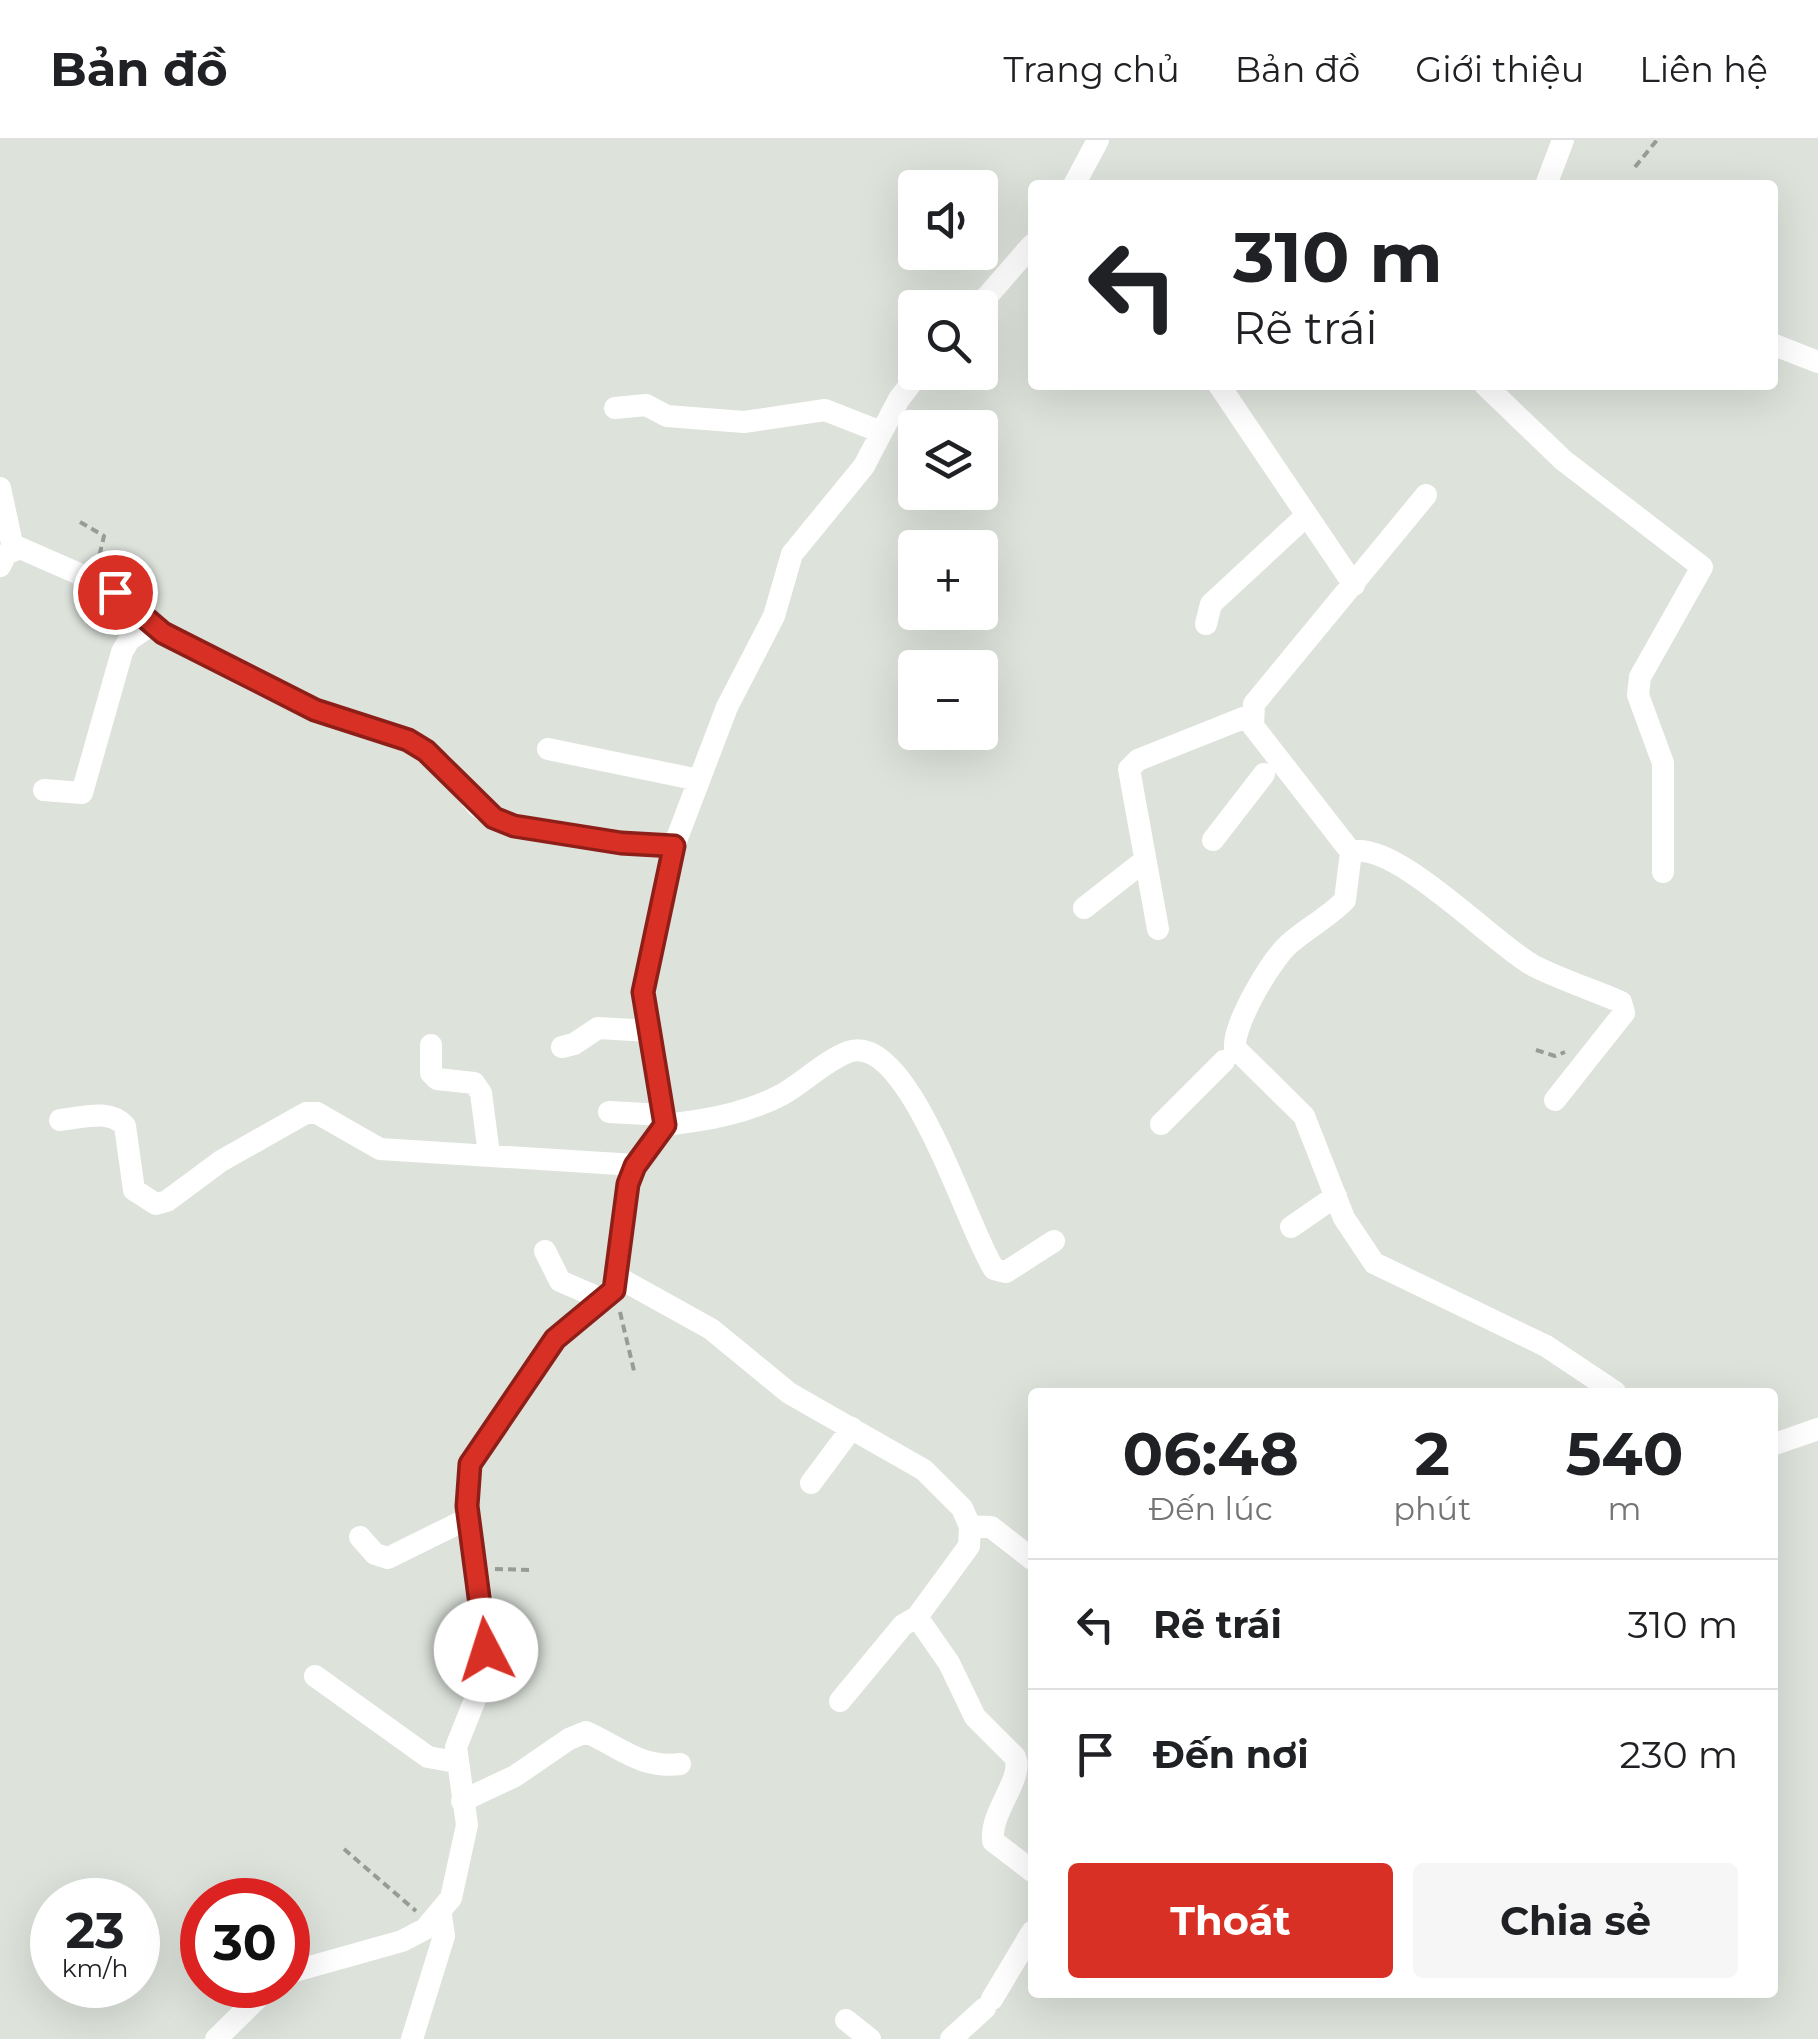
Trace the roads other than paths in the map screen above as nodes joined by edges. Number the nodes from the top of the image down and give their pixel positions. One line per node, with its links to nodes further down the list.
1 (1098, 140): 3 (street)
2 (1564, 140): 4 (street)
3 (1077, 180)
4 (1548, 180)
5 (1028, 250): 6 (street)
6 (993, 290)
7 (1778, 346): 9 (street)
8 (1818, 350): 9 (street)
9 (1818, 362)
10 (908, 390): 14 (street)
11 (1223, 390): 17 (street)
12 (1490, 390): 31 (street)
13 (615, 408): 14 (street)
14 (881, 432): 25 (street)
15 (0, 488): 18 (street)
16 (1426, 495): 19 (street)
17 (1307, 515): 19 (street); 20 (street)
18 (6, 557): 21 (street)
19 (1354, 585): 22 (street)
20 (1206, 624)
21 (151, 625): 26 (street); 28 (street)
22 (1251, 716): 24 (street); 30 (street)
23 (548, 748): 25 (street)
24 (1270, 765): 27 (street); 29 (street)
25 (699, 780): 28 (street)
26 (44, 790)
27 (1213, 840)
28 (674, 846): 34 (street)
29 (1351, 852): 37 (street); 38 (street)
30 (1144, 862): 32 (street); 33 (street)
31 (1663, 872)
32 (1084, 908)
33 (1158, 930)
34 (650, 1031): 36 (street); 41 (street)
35 (431, 1045): 43 (street)
36 (562, 1047)
37 (1230, 1054): 42 (street); 45 (street)
38 (1555, 1100)
39 (609, 1112): 41 (street)
40 (60, 1120): 43 (street)
41 (665, 1120): 44 (street); 47 (street)
42 (1160, 1124)
43 (488, 1154): 44 (street)
44 (635, 1166): 49 (street)
45 (1336, 1196): 46 (street); 50 (street)
46 (1291, 1226)
47 (1054, 1241)
48 (545, 1251): 49 (street)
49 (612, 1290): 51 (street); 55 (street)
50 (1609, 1388)
51 (852, 1428): 54 (street); 56 (street)
52 (1818, 1428): 53 (street)
53 (1778, 1444)
54 (811, 1483)
55 (469, 1518): 57 (street); 62 (street)
56 (970, 1526): 58 (street); 59 (street)
57 (360, 1538)
58 (1028, 1556)
59 (917, 1617): 61 (street); 65 (street)
60 (315, 1676): 62 (street)
61 (840, 1700)
62 (456, 1762): 64 (street)
63 (680, 1764): 64 (street)
64 (462, 1801): 66 (street)
65 (1028, 1868)
66 (436, 1919): 68 (street); 72 (street)
67 (1028, 1938): 74 (street)
68 (310, 1967)
69 (247, 2008): 71 (street)
70 (846, 2020): 73 (street)
71 (216, 2039)
72 (412, 2039)
73 (870, 2039)
74 (951, 2039)

